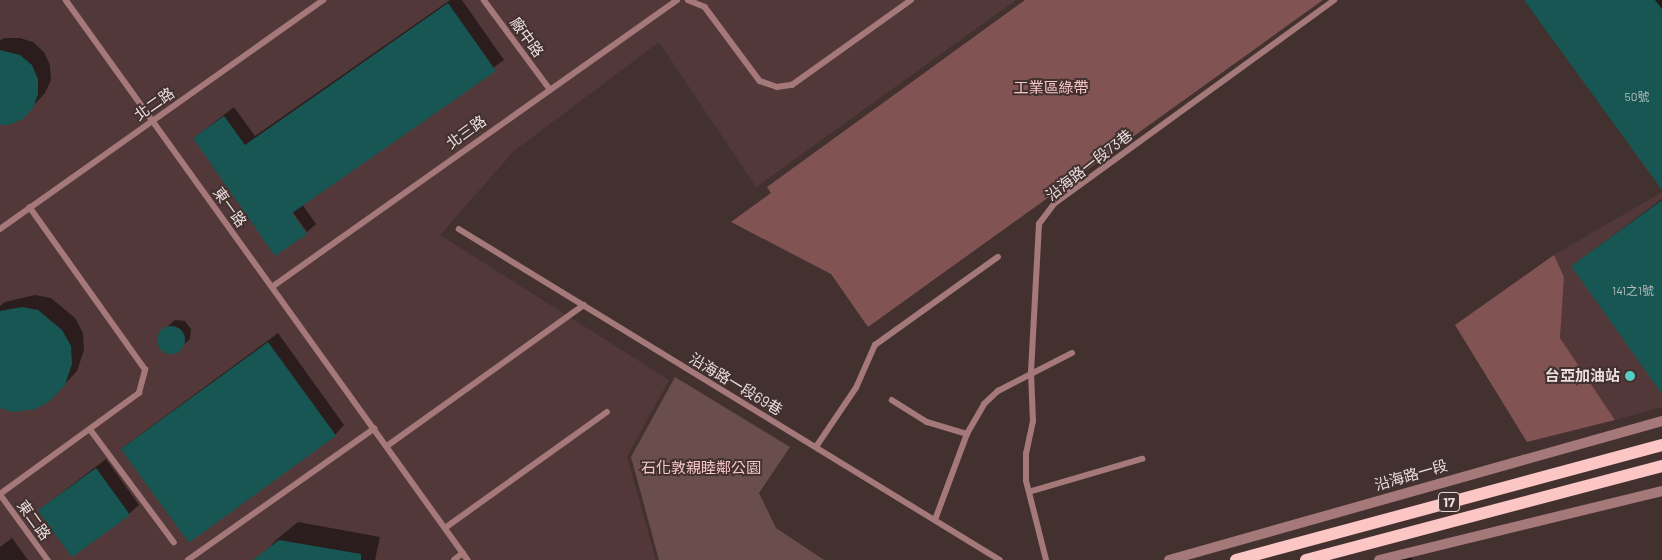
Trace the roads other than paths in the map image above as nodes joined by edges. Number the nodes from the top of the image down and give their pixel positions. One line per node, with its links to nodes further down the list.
1 (66, 0): 9 (lane, 東一路)
2 (323, 0): 9 (lane, 北二路)
3 (484, 0): 8 (lane, 廠中路)
4 (677, 0): 8 (lane, 北三路)
5 (688, 0): 6 (lane)
6 (911, 0)
7 (1334, 0): 17 (lane, 沿海路一段73巷)
8 (549, 88): 14 (lane, 北三路)
9 (152, 121): 10 (lane, 北二路); 14 (lane, 東一路)
10 (30, 208): 11 (lane, 北二路); 21 (lane)
11 (0, 229)
12 (458, 229): 15 (lane, 沿海路一段69巷)
13 (998, 257): 26 (lane)
14 (272, 287): 22 (lane, 東一路)
15 (584, 306): 25 (lane); 26 (lane, 沿海路一段69巷)
16 (1072, 353): 17 (lane)
17 (1031, 372): 23 (lane); 30 (lane, 沿海路一段73巷)
18 (892, 400): 23 (lane)
19 (607, 412): 33 (lane)
20 (1662, 421): 42 (street, 沿海路一段)
21 (90, 429): 31 (lane); 34 (lane)
22 (374, 429): 25 (lane, 東一路); 37 (lane)
23 (967, 434): 32 (lane)
24 (1662, 445): 43 (main road, 17)
25 (386, 446): 33 (lane, 東一路)
26 (816, 447): 32 (lane, 沿海路一段69巷)
27 (1142, 459): 30 (lane)
28 (1662, 466): 44 (main road, 17)
29 (1662, 491): 45 (street)
30 (1029, 492): 41 (lane, 沿海路一段73巷)
31 (0, 494): 36 (lane, 東二路)
32 (935, 520): 40 (lane, 沿海路一段69巷)
33 (445, 528): 35 (lane, 東一路)
34 (174, 542)
35 (463, 553): 38 (lane); 39 (lane, 東一路)
36 (48, 560)
37 (188, 560)
38 (454, 560)
39 (468, 560)
40 (1000, 560)
41 (1046, 560)
42 (1169, 560)
43 (1236, 560)
44 (1306, 560)
45 (1379, 560)

